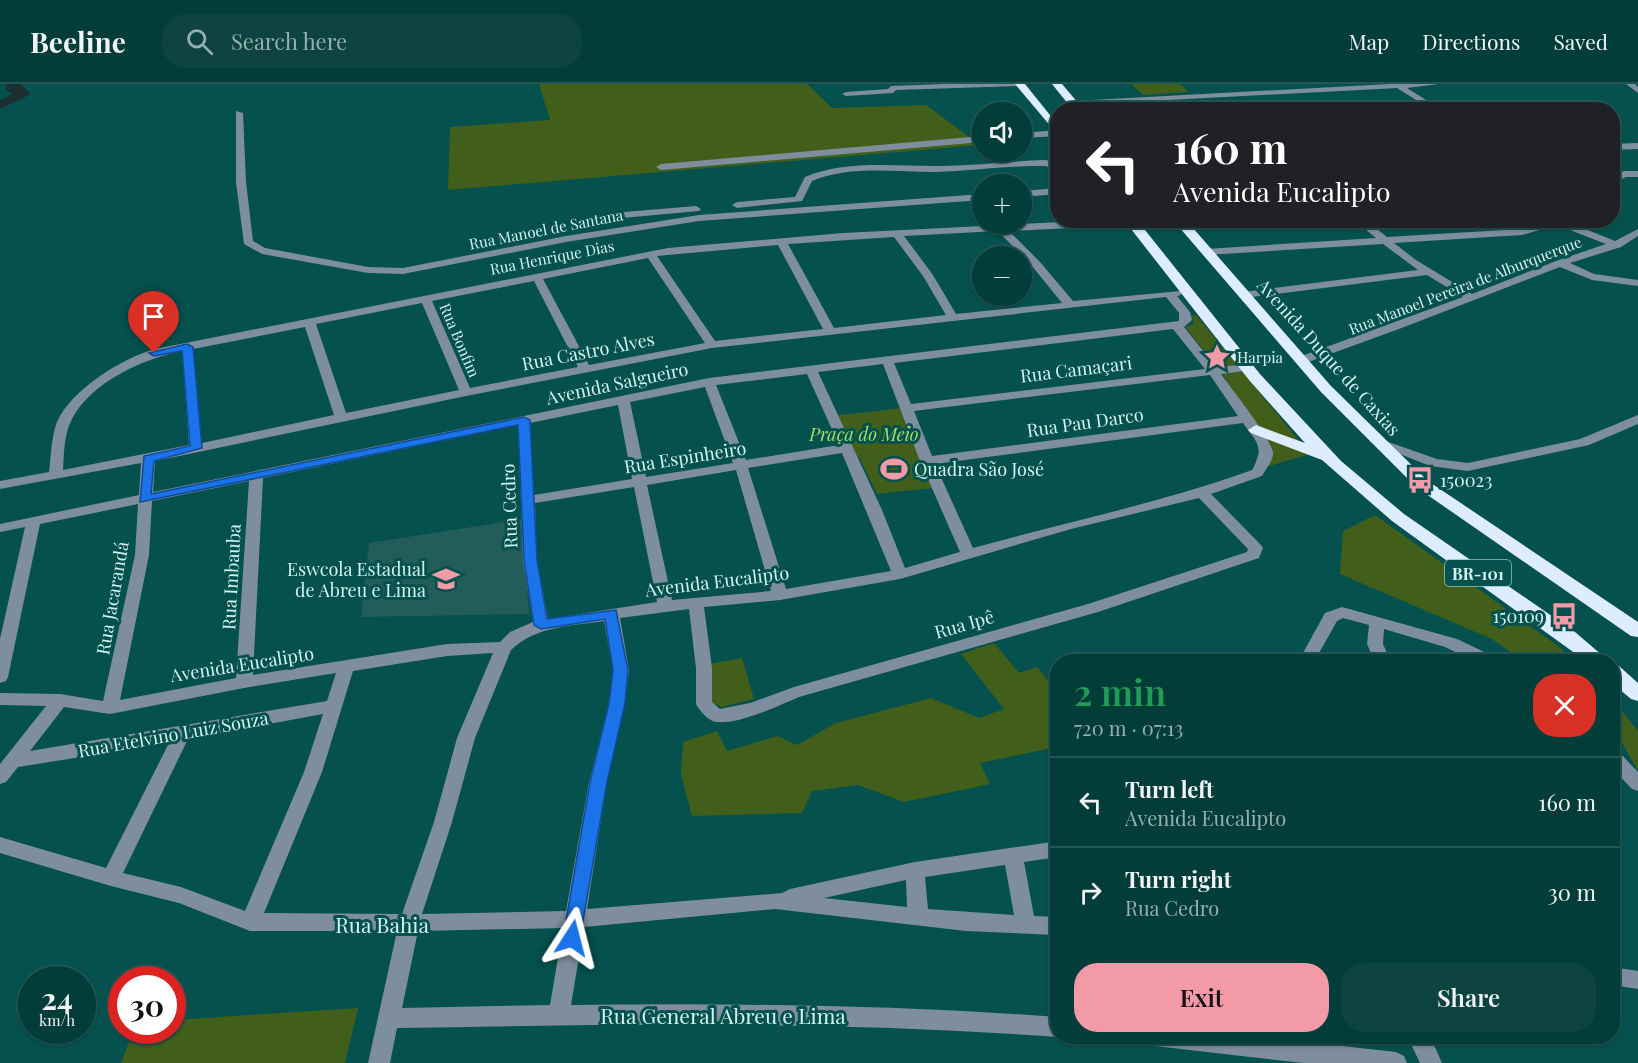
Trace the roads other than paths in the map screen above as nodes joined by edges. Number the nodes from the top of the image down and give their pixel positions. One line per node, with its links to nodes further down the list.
1 (1020, 84): 6 (street); 17 (highway)
2 (1057, 84): 13 (highway)
3 (1311, 84): 9 (street)
4 (1436, 84): 7 (street)
5 (1630, 84): 10 (street)
6 (942, 86): 8 (street); 12 (street)
7 (1399, 86): 9 (street); 15 (street)
8 (892, 90): 11 (street)
9 (1320, 90): 14 (street)
10 (1638, 91)
11 (846, 94)
12 (949, 96)
13 (1073, 102)
14 (1137, 102)
15 (1425, 102)
16 (239, 113): 30 (street, Rua Manoel de Santana)
17 (1050, 122)
18 (1050, 133): 19 (street)
19 (1032, 135)
20 (972, 141): 24 (street)
21 (1638, 146): 22 (street)
22 (1620, 147)
23 (1050, 164): 30 (street)
24 (661, 166)
25 (1638, 174): 26 (street)
26 (1620, 176)
27 (1050, 192): 28 (street)
28 (1032, 193)
29 (972, 198): 30 (street, Rua Manoel de Santana)
30 (697, 214): 31 (street)
31 (600, 217)
32 (1050, 227): 33 (street, Rua Henrique Dias)
33 (1032, 228)
34 (1137, 228): 53 (highway, BR-101)
35 (1186, 228): 47 (highway, Avenida Duque de Caxias / BR-101)
36 (1369, 228): 44 (street)
37 (1534, 228): 44 (street)
38 (1576, 228): 45 (street)
39 (972, 231): 41 (street, Rua Henrique Dias)
40 (1638, 232): 45 (street, Rua Manoel Pereira de Alburquerque)
41 (897, 234): 43 (street, Rua Henrique Dias); 59 (street)
42 (1005, 234): 58 (street)
43 (781, 240): 48 (street, Rua Henrique Dias); 62 (street)
44 (1383, 240): 47 (street); 50 (street)
45 (1620, 243): 46 (street); 49 (street, Rua Manoel Pereira de Alburquerque)
46 (1638, 243)
47 (1206, 252): 55 (highway, Avenida Duque de Caxias / BR-101)
48 (650, 254): 51 (street, Rua Henrique Dias); 63 (street)
49 (1560, 263): 52 (street); 56 (street, Rua Manoel Pereira de Alburquerque)
50 (1428, 272): 55 (street); 56 (street)
51 (537, 277): 57 (street, Rua Henrique Dias); 69 (street)
52 (1638, 283)
53 (1189, 292): 54 (street, Rua Castro Alves); 67 (highway, BR-101)
54 (1169, 294): 58 (street, Rua Castro Alves); 61 (street)
55 (1243, 295): 66 (highway, Avenida Duque de Caxias / BR-101)
56 (1470, 297): 66 (street, Rua Manoel Pereira de Alburquerque)
57 (426, 299): 60 (street, Rua Henrique Dias); 72 (street, Rua Bonfim)
58 (1070, 306): 59 (street, Rua Castro Alves)
59 (953, 318): 62 (street, Rua Castro Alves)
60 (309, 322): 64 (street, Rua Henrique Dias); 75 (street)
61 (1177, 326): 65 (street, Avenida Salgueiro); 70 (street, Avenida Eucalipto)
62 (830, 332): 63 (street, Rua Castro Alves)
63 (712, 345): 69 (street, Rua Castro Alves)
64 (187, 347): 80 (street); 86 (street, Rua Henrique Dias)
65 (887, 360): 68 (street, Avenida Salgueiro); 74 (street)
66 (1300, 361): 79 (highway, Avenida Duque de Caxias / BR-101)
67 (1248, 367): 70 (street, Rua Camaçari); 82 (highway, BR-101)
68 (811, 369): 71 (street, Avenida Salgueiro); 81 (street)
69 (586, 370): 72 (street, Rua Castro Alves)
70 (1212, 371): 74 (street, Rua Camaçari); 78 (street, Avenida Eucalipto)
71 (710, 382): 73 (street, Avenida Salgueiro); 85 (street)
72 (466, 392): 75 (street, Rua Castro Alves)
73 (623, 399): 77 (street, Avenida Salgueiro); 88 (street)
74 (908, 408): 84 (street)
75 (342, 419): 80 (street, Rua Castro Alves)
76 (1638, 419): 79 (street)
77 (524, 420): 87 (street, Avenida Salgueiro); 92 (street, Rua Cedro)
78 (1252, 424): 82 (highway); 84 (street, Rua Pau Darco); 90 (street, Avenida Eucalipto)
79 (1374, 441): 103 (highway, Avenida Duque de Caxias / BR-101)
80 (196, 448): 83 (street, Rua Castro Alves)
81 (846, 448): 85 (street, Rua Espinheiro); 96 (street)
82 (1327, 456): 108 (highway, BR-101)
83 (148, 458): 86 (street, Rua Castro Alves); 91 (street, Rua Jacarandá)
84 (927, 461): 95 (street)
85 (741, 466): 88 (street, Rua Espinheiro); 97 (street)
86 (55, 475): 89 (street, Rua Castro Alves)
87 (256, 475): 91 (street, Avenida Salgueiro); 112 (street, Rua Imbauba)
88 (639, 483): 92 (street, Rua Espinheiro); 99 (street)
89 (0, 485)
90 (1202, 493): 95 (street, Avenida Eucalipto); 98 (street, Rua Ipê)
91 (145, 499): 93 (street, Avenida Salgueiro); 117 (street, Rua Jacarandá)
92 (530, 501): 102 (street, Rua Cedro)
93 (33, 522): 94 (street, Avenida Salgueiro); 110 (street)
94 (0, 528)
95 (968, 553): 96 (street, Avenida Eucalipto)
96 (900, 574): 97 (street, Avenida Eucalipto)
97 (780, 595): 98 (street, Avenida Eucalipto)
98 (696, 603): 99 (street, Avenida Eucalipto)
99 (665, 606): 100 (street, Avenida Eucalipto)
100 (611, 614): 102 (street, Avenida Eucalipto); 130 (street)
101 (1377, 622): 105 (street); 106 (street); 107 (street)
102 (541, 625): 104 (street, Avenida Eucalipto)
103 (1638, 631)
104 (504, 647): 109 (street, Avenida Eucalipto); 132 (street)
105 (1310, 654)
106 (1379, 654)
107 (1474, 654)
108 (1590, 654)
109 (346, 667): 112 (street, Avenida Eucalipto); 116 (street)
110 (0, 677)
111 (1620, 678): 113 (highway)
112 (244, 682): 117 (street, Avenida Eucalipto)
113 (1638, 694)
114 (0, 699): 115 (street, Avenida Eucalipto)
115 (60, 700): 117 (street, Avenida Eucalipto); 119 (street)
116 (334, 706): 118 (street, Rua Etelvino Luiz Souza); 131 (street)
117 (110, 708)
118 (182, 734): 119 (street, Rua Etelvino Luiz Souza); 127 (street)
119 (12, 761): 121 (street)
120 (1620, 765): 122 (street)
121 (0, 777)
122 (1638, 784)
123 (0, 845): 127 (street, Rua Bahia)
124 (1050, 850): 125 (street, Rua Bahia)
125 (1013, 854): 126 (street, Rua Bahia); 133 (street)
126 (915, 870): 128 (street, Rua Bahia); 129 (street)
127 (111, 878): 131 (street, Rua Bahia)
128 (775, 901): 129 (street, Rua Bahia); 130 (street, Rua Bahia)
129 (918, 916): 133 (street, Rua Bahia)
130 (575, 919): 132 (street, Rua Bahia); 137 (street)
131 (250, 922): 132 (street, Rua Bahia)
132 (410, 924): 138 (street)
133 (1026, 926): 134 (street, Rua Bahia)
134 (1050, 926)
135 (1620, 977): 136 (street)
136 (1638, 980)
137 (559, 1015): 138 (street, Rua General Abreu e Lima); 139 (street, Rua General Abreu e Lima)
138 (387, 1018): 142 (street)
139 (1050, 1026)
140 (1226, 1044): 143 (street)
141 (1422, 1044): 144 (street)
142 (379, 1063)
143 (1396, 1063)
144 (1431, 1063)

